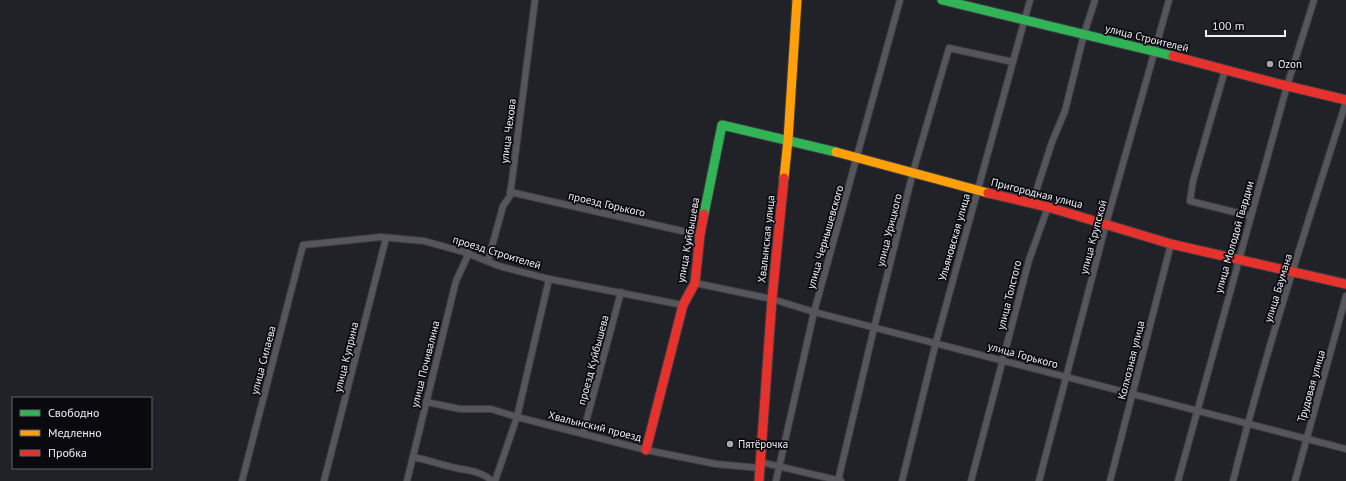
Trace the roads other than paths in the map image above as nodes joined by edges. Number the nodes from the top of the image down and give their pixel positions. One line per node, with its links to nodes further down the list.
1 (535, 0): 22 (street, улица Чехова)
2 (797, 0): 18 (street, Хвалынская улица)
3 (900, 0): 19 (street, улица Чернышевского)
4 (942, 0): 9 (street, улица Строителей)
5 (1030, 0): 10 (street, Ульяновская улица)
6 (1095, 0): 11 (street)
7 (1169, 0): 12 (street, улица Крупской)
8 (1314, 0): 15 (street, улица Молодой Гвардии)
9 (960, 2): 10 (street, улица Строителей)
10 (1024, 19): 11 (street, улица Строителей); 13 (street, Ульяновская улица)
11 (1084, 34): 12 (street, улица Строителей); 23 (street)
12 (1155, 51): 14 (street, улица Строителей); 26 (street, улица Крупской)
13 (1013, 62): 20 (street, улица Урицкого); 21 (street, Ульяновская улица)
14 (1225, 70): 15 (street, улица Строителей); 25 (street)
15 (1287, 86): 16 (street, улица Строителей); 25 (street, улица Молодой Гвардии)
16 (1346, 101): 34 (street, улица Баумана)
17 (722, 125): 18 (street, Пригородная улица); 27 (street, улица Куйбышева)
18 (788, 140): 19 (street, Пригородная улица); 40 (street, Хвалынская улица)
19 (858, 157): 20 (street, Пригородная улица); 42 (street, улица Чернышевского)
20 (913, 172): 21 (street, Пригородная улица); 43 (street, улица Урицкого)
21 (978, 191): 23 (street, Пригородная улица); 44 (street, Ульяновская улица)
22 (510, 192): 27 (street, проезд Горького); 33 (street, улица Чехова)
23 (1032, 204): 24 (street, Пригородная улица)
24 (1048, 208): 26 (street, Пригородная улица); 45 (street, улица Толстого)
25 (1250, 216): 32 (street, улица Молодой Гвардии)
26 (1106, 224): 29 (street, Пригородная улица); 46 (street, улица Крупской)
27 (700, 235): 36 (street, улица Куйбышева)
28 (386, 238): 30 (street, проезд Строителей); 31 (street, проезд Строителей); 60 (street, улица Куприна)
29 (1171, 244): 32 (street, Пригородная улица); 47 (street, Колхозная улица)
30 (303, 245): 59 (street, улица Силаева)
31 (469, 254): 33 (street, проезд Строителей); 48 (street, улица Почивалина)
32 (1238, 259): 34 (street, Пригородная улица); 49 (street, улица Молодой Гвардии)
33 (488, 261): 35 (street, проезд Строителей)
34 (1292, 272): 37 (street, Пригородная улица); 51 (street, улица Баумана)
35 (549, 278): 38 (street, проезд Строителей); 50 (street)
36 (695, 283): 40 (street, улица Горького); 41 (street, улица Куйбышева)
37 (1346, 284)
38 (621, 292): 41 (street, проезд Строителей); 52 (street, проезд Куйбышева)
39 (1346, 296): 53 (street, Трудовая улица)
40 (772, 299): 42 (street, улица Горького); 57 (street, Хвалынская улица)
41 (683, 305): 55 (street, улица Куйбышева)
42 (814, 312): 43 (street, улица Горького); 58 (street, улица Чернышевского)
43 (874, 328): 44 (street, улица Горького); 66 (street, улица Урицкого)
44 (936, 342): 45 (street, улица Горького); 67 (street, Ульяновская улица)
45 (1003, 360): 46 (street, улица Горького); 68 (street, улица Толстого)
46 (1066, 377): 47 (street, улица Горького); 69 (street, улица Крупской)
47 (1133, 394): 49 (street, улица Горького); 70 (street, Колхозная улица)
48 (426, 402): 50 (street, Хвалынский проезд); 56 (street, улица Почивалина)
49 (1197, 410): 51 (street, улица Горького); 71 (street, улица Молодой Гвардии)
50 (517, 417): 52 (street, Хвалынский проезд); 63 (street)
51 (1247, 424): 53 (street, улица Горького); 72 (street, улица Баумана)
52 (583, 433): 55 (street, Хвалынский проезд)
53 (1306, 439): 54 (street, улица Горького); 73 (street, Трудовая улица)
54 (1346, 449)
55 (646, 450): 57 (street, Хвалынский проезд)
56 (413, 457): 61 (street, улица Почивалина); 62 (street)
57 (760, 465): 58 (street, Хвалынский проезд); 64 (street, Хвалынская улица)
58 (779, 466): 65 (street, улица Чернышевского); 66 (street, Хвалынский проезд)
59 (242, 481)
60 (324, 481)
61 (407, 481)
62 (492, 481)
63 (495, 481)
64 (759, 481)
65 (776, 481)
66 (839, 481)
67 (902, 481)
68 (971, 481)
69 (1039, 481)
70 (1110, 481)
71 (1178, 481)
72 (1233, 481)
73 (1295, 481)

